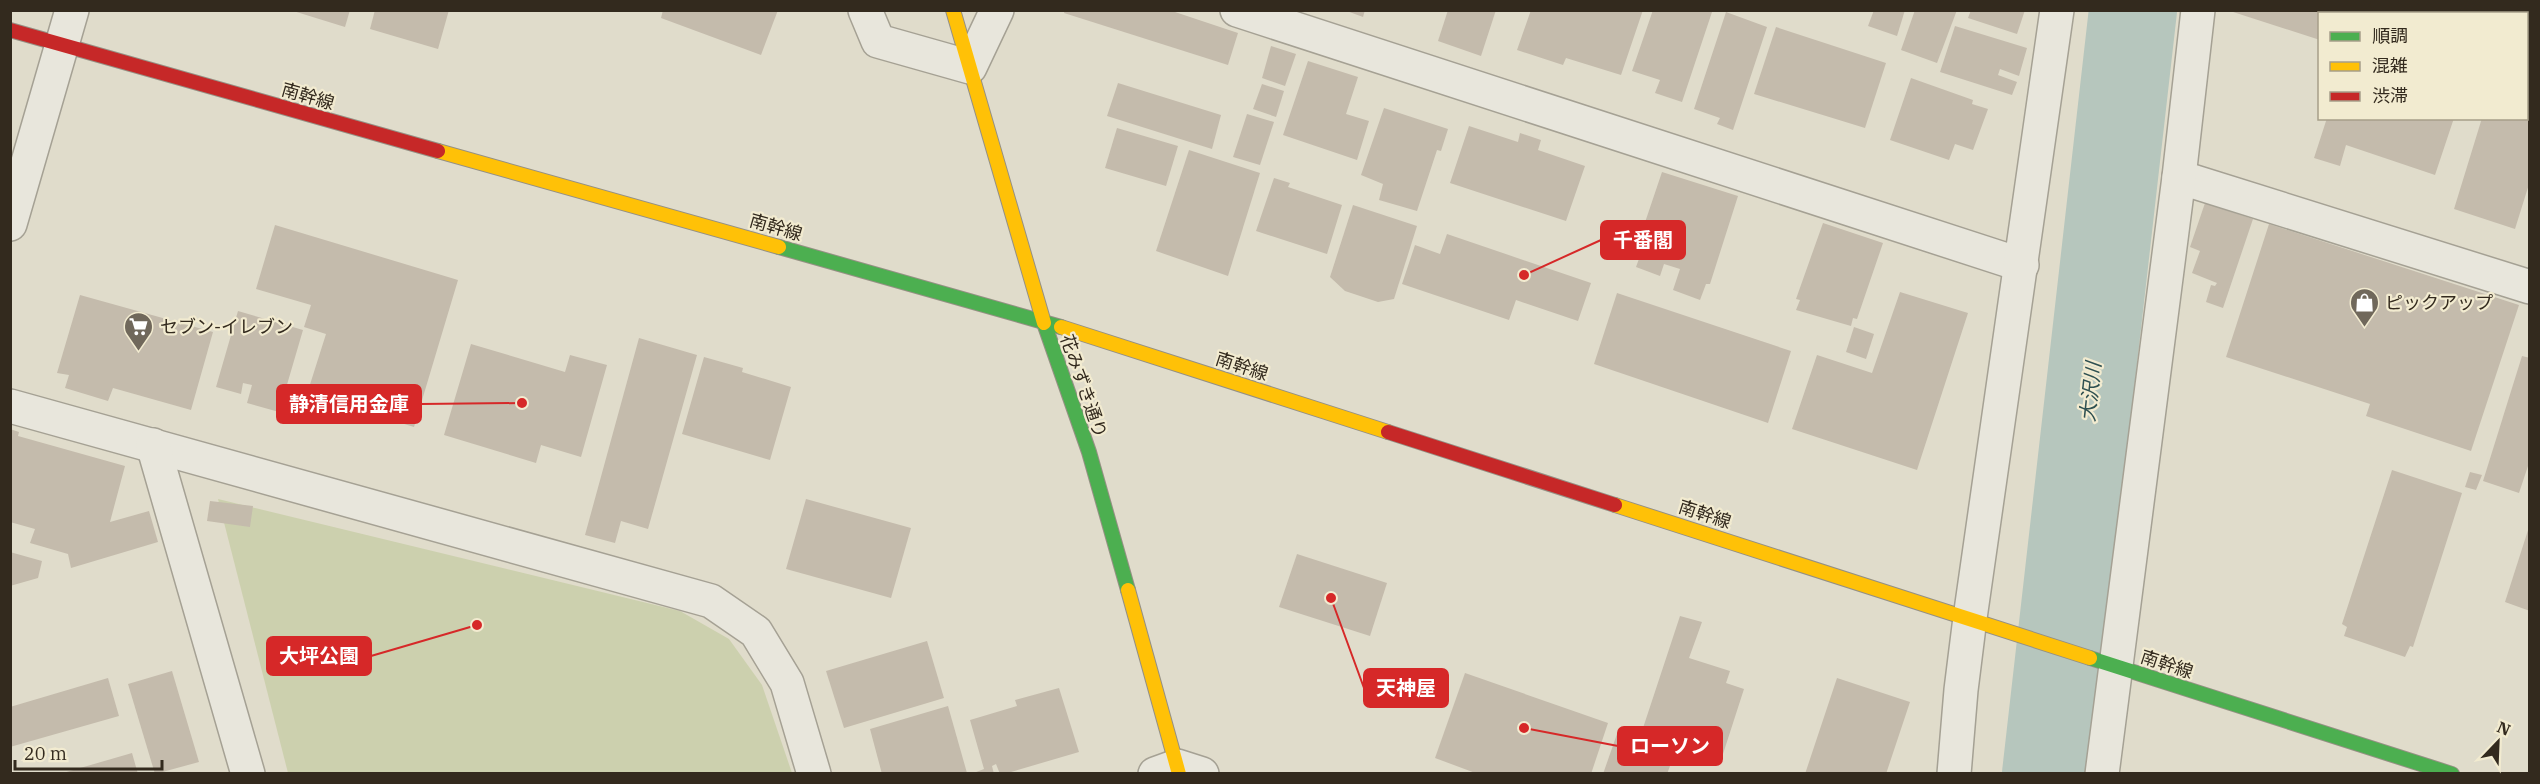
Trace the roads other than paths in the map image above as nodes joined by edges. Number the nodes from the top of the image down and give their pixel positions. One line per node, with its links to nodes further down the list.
1 (72, 10): 9 (street)
2 (865, 10): 10 (street)
3 (953, 10): 10 (main road, 花みずき通り)
4 (997, 10): 10 (street)
5 (1237, 10): 13 (street)
6 (2057, 10): 13 (street)
7 (2198, 10): 11 (street)
8 (10, 30): 9 (main road, 南幹線)
9 (63, 45): 12 (street); 15 (main road, 南幹線)
10 (970, 67): 15 (main road, 花みずき通り)
11 (2180, 177): 14 (street); 19 (street)
12 (10, 224)
13 (2022, 266): 18 (street)
14 (2529, 287)
15 (1043, 321): 18 (main road, 南幹線); 20 (main road, 花みずき通り)
16 (10, 406): 17 (street)
17 (153, 445): 21 (street); 22 (street)
18 (1981, 622): 19 (main road, 南幹線); 23 (street)
19 (2104, 663): 24 (street); 25 (main road, 南幹線)
20 (1178, 772)
21 (248, 774)
22 (814, 774)
23 (1954, 774)
24 (2102, 774)
25 (2452, 774)

